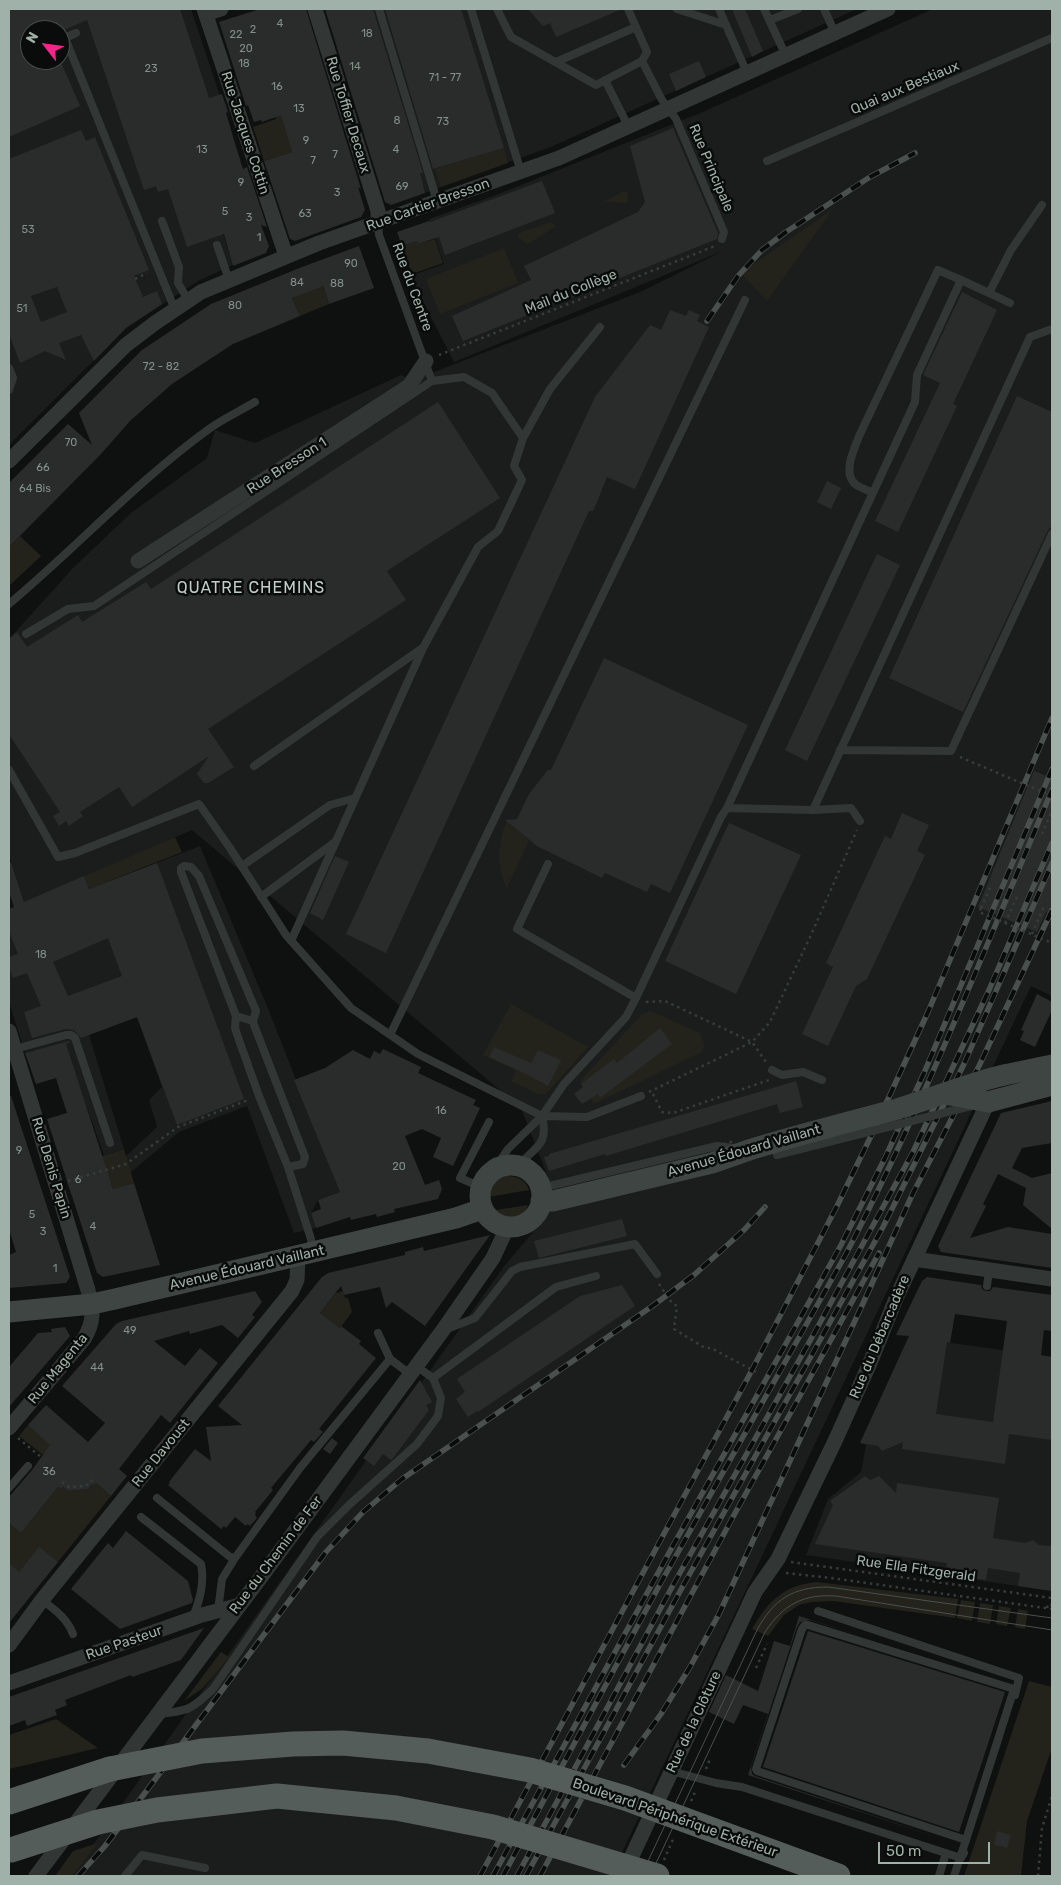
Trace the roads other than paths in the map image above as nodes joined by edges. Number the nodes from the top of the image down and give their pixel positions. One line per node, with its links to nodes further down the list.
1 (220, 9): 13 (street)
2 (315, 9): 32 (street, Rue Toffier Decaux)
3 (379, 9): 29 (lane)
4 (471, 9): 28 (lane)
5 (497, 9): 22 (lane)
6 (628, 9): 16 (lane)
7 (677, 9): 15 (lane)
8 (719, 9): 15 (lane)
9 (764, 9): 14 (lane)
10 (798, 9): 14 (lane)
11 (824, 9): 18 (lane)
12 (888, 9): 18 (street, Rue Cartier Bresson)
13 (205, 11): 35 (street, Rue Jacques Cottin)
14 (770, 20): 20 (lane)
15 (726, 26): 23 (lane)
16 (636, 27): 21 (lane); 22 (lane)
17 (76, 33): 42 (lane)
18 (835, 33): 20 (street, Rue Cartier Bresson)
19 (1052, 38): 27 (lane, Quai aux Bestiaux)
20 (786, 56): 23 (street, Rue Cartier Bresson)
21 (642, 61): 24 (lane); 25 (lane, Rue Principale)
22 (556, 62): 24 (lane)
23 (747, 73): 25 (street, Rue Cartier Bresson)
24 (604, 80): 26 (lane)
25 (668, 110): 26 (street, Rue Cartier Bresson); 33 (lane, Rue Principale)
26 (629, 128): 28 (street, Rue Cartier Bresson)
27 (767, 161)
28 (521, 172): 29 (street, Rue Cartier Bresson)
29 (438, 201): 32 (street, Rue Cartier Bresson)
30 (1042, 205): 38 (lane)
31 (162, 221): 39 (lane)
32 (378, 222): 35 (street, Rue Cartier Bresson); 45 (lane, Rue du Centre)
33 (722, 240)
34 (217, 245): 36 (lane)
35 (286, 256): 36 (street, Rue Cartier Bresson)
36 (229, 280): 39 (street, Rue Cartier Bresson)
37 (961, 280): 38 (lane); 52 (lane); 52 (lane)
38 (989, 293): 41 (lane)
39 (188, 300): 42 (street, Rue Cartier Bresson)
40 (745, 300): 74 (lane)
41 (1010, 303)
42 (175, 310): 51 (street, Rue Cartier Bresson)
43 (600, 327): 50 (lane)
44 (1052, 329): 58 (lane)
45 (426, 361): 47 (lane, Rue du Centre); 54 (street, Rue Bresson 1)
46 (9, 368): 48 (lane)
47 (432, 381): 50 (lane); 56 (lane)
48 (9, 390)
49 (255, 402): 55 (lane)
50 (523, 438): 57 (lane)
51 (9, 461)
52 (873, 493): 62 (lane)
53 (1052, 534): 58 (lane)
54 (138, 561)
55 (9, 604)
56 (26, 634)
57 (423, 648): 59 (lane); 61 (lane)
58 (840, 750): 63 (lane)
59 (254, 766)
60 (9, 770): 67 (lane)
61 (356, 798): 65 (lane); 67 (lane)
62 (728, 808): 63 (lane); 70 (lane)
63 (813, 810): 64 (lane)
64 (860, 821)
65 (336, 841): 68 (lane); 69 (lane)
66 (548, 864): 70 (lane)
67 (242, 866): 68 (lane)
68 (261, 897): 69 (lane)
69 (291, 941): 74 (lane)
70 (636, 998): 83 (lane)
71 (236, 1016): 72 (lane); 72 (lane); 88 (lane)
72 (253, 1022): 88 (lane)
73 (9, 1031): 75 (street, Rue Denis Papin)
74 (390, 1035): 83 (lane)
75 (15, 1049): 85 (lane); 101 (street, Rue Denis Papin)
76 (1052, 1065): 80 (main road, Avenue Édouard Vaillant)
77 (772, 1070): 78 (lane)
78 (822, 1080)
79 (1052, 1085): 80 (main road, Avenue Édouard Vaillant)
80 (997, 1088): 81 (main road, Avenue Édouard Vaillant, bridge); 81 (main road, Avenue Édouard Vaillant, bridge); 86 (lane, bridge); 95 (street, Rue du Débarcadère)
81 (945, 1094): 86 (main road, Avenue Édouard Vaillant, bridge)
82 (641, 1096): 83 (lane)
83 (542, 1116): 87 (lane); 89 (lane)
84 (489, 1122): 90 (lane)
85 (110, 1143)
86 (749, 1150): 91 (main road, Avenue Édouard Vaillant)
87 (518, 1166): 89 (main road); 91 (main road)
88 (288, 1167): 94 (lane)
89 (494, 1170): 90 (main road)
90 (481, 1187): 92 (main road)
91 (541, 1195): 93 (main road)
92 (482, 1209): 93 (main road); 94 (main road, Avenue Édouard Vaillant)
93 (507, 1228): 103 (street, Rue du Chemin de Fer)
94 (306, 1254): 101 (main road, Avenue Édouard Vaillant); 115 (street, Rue Davoust)
95 (914, 1259): 96 (street); 114 (street, Rue du Débarcadère)
96 (989, 1270): 99 (street); 100 (lane)
97 (657, 1274): 103 (lane)
98 (596, 1276): 107 (lane)
99 (1052, 1279)
100 (987, 1286)
101 (92, 1304): 102 (main road, Avenue Édouard Vaillant); 108 (street, Rue Magenta)
102 (9, 1312)
103 (443, 1330): 106 (street, Rue du Chemin de Fer)
104 (378, 1333): 105 (lane)
105 (390, 1359): 106 (lane); 113 (lane)
106 (413, 1370): 107 (lane); 116 (street, Rue du Chemin de Fer)
107 (433, 1378): 123 (lane)
108 (12, 1432)
109 (28, 1466): 110 (lane)
110 (9, 1488)
111 (157, 1498): 113 (lane)
112 (141, 1517): 119 (lane)
113 (235, 1558): 117 (lane)
114 (774, 1565): 125 (street, Rue de la Clôture)
115 (42, 1600): 120 (lane); 121 (street, Rue Davoust)
116 (240, 1605): 117 (street, Rue Pasteur); 123 (street, Rue du Chemin de Fer)
117 (218, 1611): 119 (street, Rue Pasteur)
118 (818, 1611): 130 (lane)
119 (192, 1619): 122 (street, Rue Pasteur)
120 (73, 1634)
121 (9, 1644)
122 (9, 1684)
123 (156, 1714): 132 (street, Rue du Chemin de Fer)
124 (110, 1769): 126 (highway); 127 (highway, Boulevard Périphérique Extérieur); 136 (highway, Boulevard Périphérique Extérieur, bridge)
125 (672, 1771): 130 (lane); 134 (street, Rue de la Clôture)
126 (9, 1783)
127 (9, 1802)
128 (966, 1840): 128 (lane); 138 (lane, bridge)
129 (9, 1850): 135 (highway, bridge)
130 (946, 1853): 137 (lane)
131 (204, 1868): 133 (lane)
132 (36, 1876)
133 (126, 1876)
134 (623, 1876)
135 (657, 1876)
136 (838, 1876)
137 (939, 1876)
138 (954, 1876)

